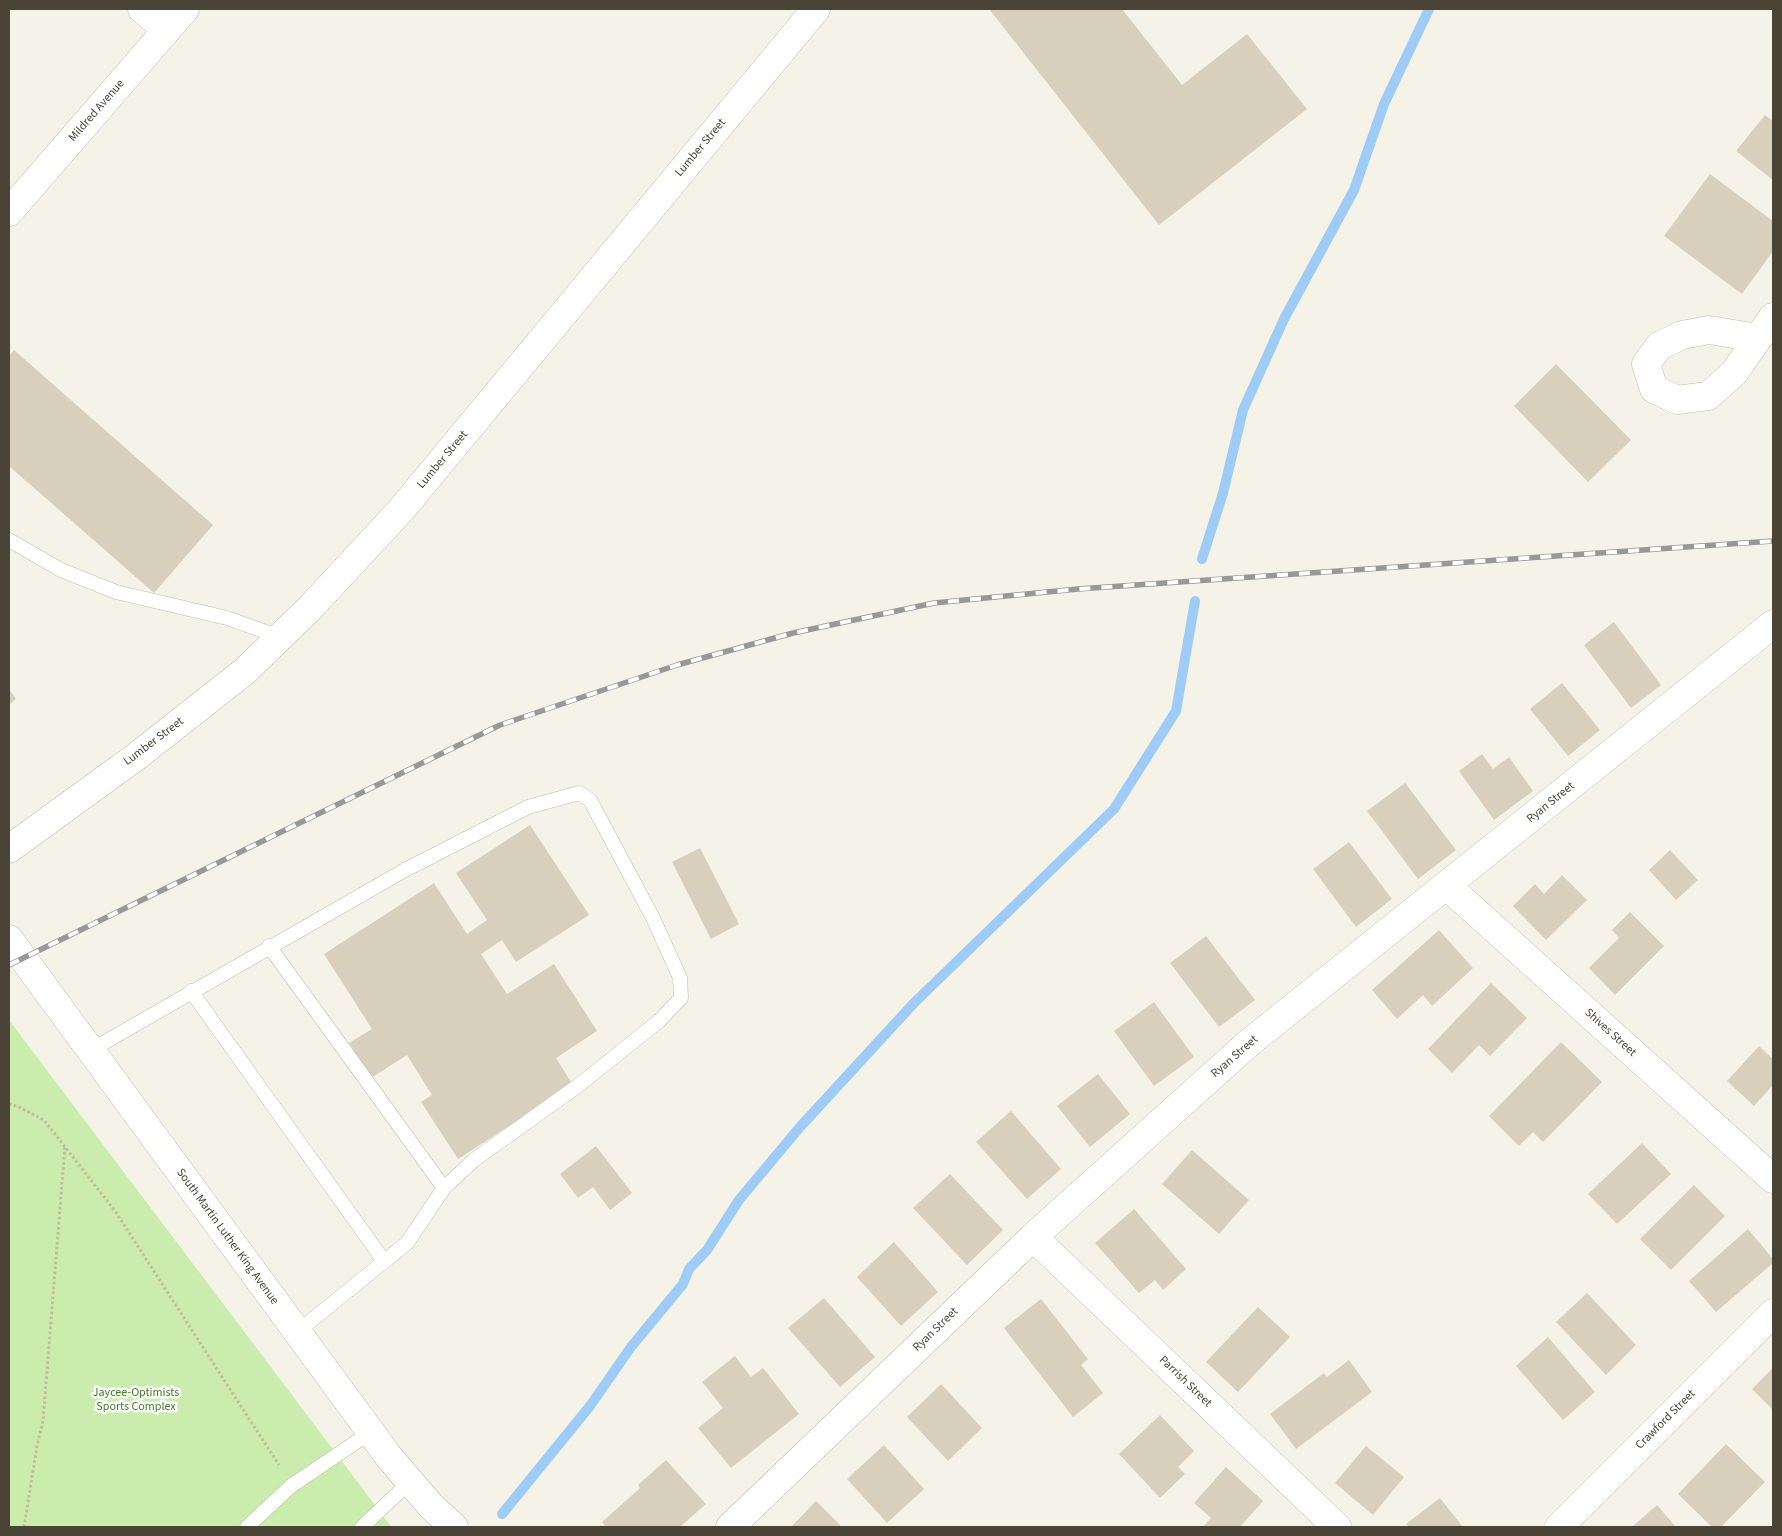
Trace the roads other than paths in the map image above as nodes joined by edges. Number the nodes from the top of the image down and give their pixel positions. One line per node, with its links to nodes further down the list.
1 (142, 9): 4 (street)
2 (185, 9): 4 (street, Mildred Avenue)
3 (816, 9): 8 (street, Lumber Street)
4 (166, 30): 5 (street, Mildred Avenue)
5 (9, 212)
6 (9, 540): 8 (lane)
7 (1773, 624): 10 (street, Ryan Street)
8 (280, 637): 9 (street, Lumber Street)
9 (9, 849)
10 (1447, 886): 15 (street, Shives Street); 17 (street, Ryan Street)
11 (9, 939): 14 (street, South Martin Luther King Avenue)
12 (269, 946): 13 (lane); 16 (lane); 16 (lane)
13 (191, 991): 14 (lane); 18 (lane)
14 (91, 1050): 20 (street, South Martin Luther King Avenue)
15 (1773, 1179)
16 (444, 1188): 18 (lane)
17 (1033, 1237): 26 (street, Ryan Street); 27 (street, Parrish Street)
18 (384, 1261): 20 (lane)
19 (1773, 1313): 28 (street, Crawford Street)
20 (297, 1332): 21 (street, South Martin Luther King Avenue)
21 (371, 1432): 22 (street, South Martin Luther King Avenue); 23 (lane)
22 (410, 1482): 24 (lane); 25 (street, South Martin Luther King Avenue)
23 (247, 1527)
24 (362, 1527)
25 (454, 1527)
26 (730, 1527)
27 (1337, 1527)
28 (1559, 1527)

